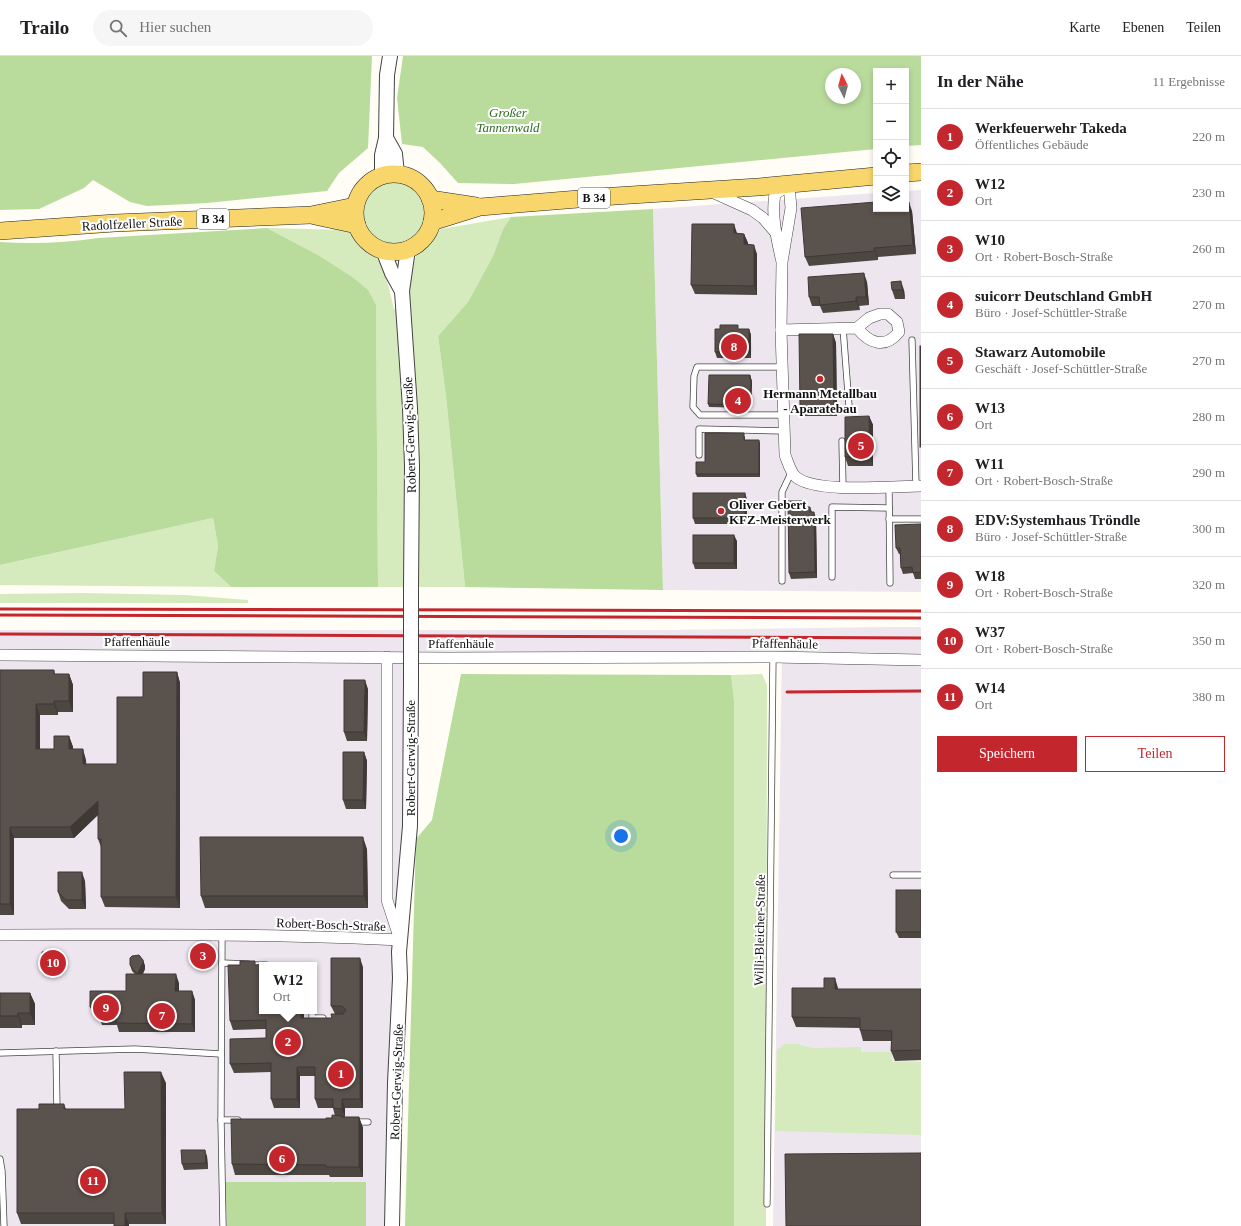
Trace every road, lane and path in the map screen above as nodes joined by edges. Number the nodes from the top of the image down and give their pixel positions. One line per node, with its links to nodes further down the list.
1 (390, 56): 4 (street)
2 (921, 172): 3 (main road)
3 (909, 173)
4 (390, 175): 8 (main road); 9 (main road)
5 (873, 176): 6 (main road, B 34)
6 (789, 185): 7 (main road, B 34); 15 (street); 18 (street)
7 (707, 191): 10 (main road, B 34); 15 (street)
8 (430, 199): 10 (main road, B 34); 12 (main road)
9 (355, 206): 11 (main road, B 34); 13 (main road)
10 (480, 207): 12 (main road, B 34)
11 (311, 215): 13 (main road, B 34); 14 (main road, Radolfzeller Straße / B 34)
12 (432, 222): 16 (main road)
13 (357, 225): 17 (main road)
14 (0, 231)
15 (776, 233): 18 (street)
16 (408, 249): 17 (main road); 19 (street, Robert-Gerwig-Straße)
17 (383, 250): 19 (street, Robert-Gerwig-Straße)
18 (782, 262): 22 (street)
19 (402, 291): 48 (street, Robert-Gerwig-Straße, bridge)
20 (843, 328): 21 (street); 22 (street); 25 (lane)
21 (857, 328)
22 (781, 330): 24 (street)
23 (912, 340): 32 (lane)
24 (782, 367): 26 (street); 26 (lane)
25 (849, 406)
26 (784, 415): 27 (street)
27 (784, 432): 29 (lane); 30 (street)
28 (842, 441): 33 (lane)
29 (699, 455)
30 (792, 471): 33 (street); 38 (lane)
31 (889, 486): 32 (street); 33 (street); 34 (lane)
32 (918, 486)
33 (843, 488)
34 (889, 508): 36 (lane); 37 (lane)
35 (921, 518): 36 (lane)
36 (889, 519): 39 (lane)
37 (832, 577)
38 (782, 581)
39 (890, 584)
40 (0, 655): 41 (street, Pfaffenhäule)
41 (387, 657): 42 (street, Pfaffenhäule); 48 (street, Robert-Bosch-Straße)
42 (773, 657): 43 (street, Pfaffenhäule); 62 (lane, Willi-Bleicher-Straße)
43 (921, 660)
44 (893, 875): 45 (lane)
45 (921, 875)
46 (0, 935): 47 (street, Robert-Bosch-Straße)
47 (222, 935): 48 (street, Robert-Bosch-Straße); 49 (lane)
48 (400, 940): 65 (street, Robert-Gerwig-Straße)
49 (222, 963): 50 (lane); 55 (lane)
50 (259, 965)
51 (312, 1014): 52 (lane)
52 (332, 1018)
53 (56, 1051): 54 (lane); 55 (lane); 56 (lane)
54 (0, 1053)
55 (221, 1054): 57 (lane)
56 (57, 1111)
57 (221, 1120): 58 (lane); 64 (lane)
58 (244, 1120)
59 (345, 1122): 60 (lane)
60 (368, 1122)
61 (0, 1159): 63 (lane)
62 (767, 1204)
63 (4, 1226)
64 (223, 1226)
65 (392, 1226)

